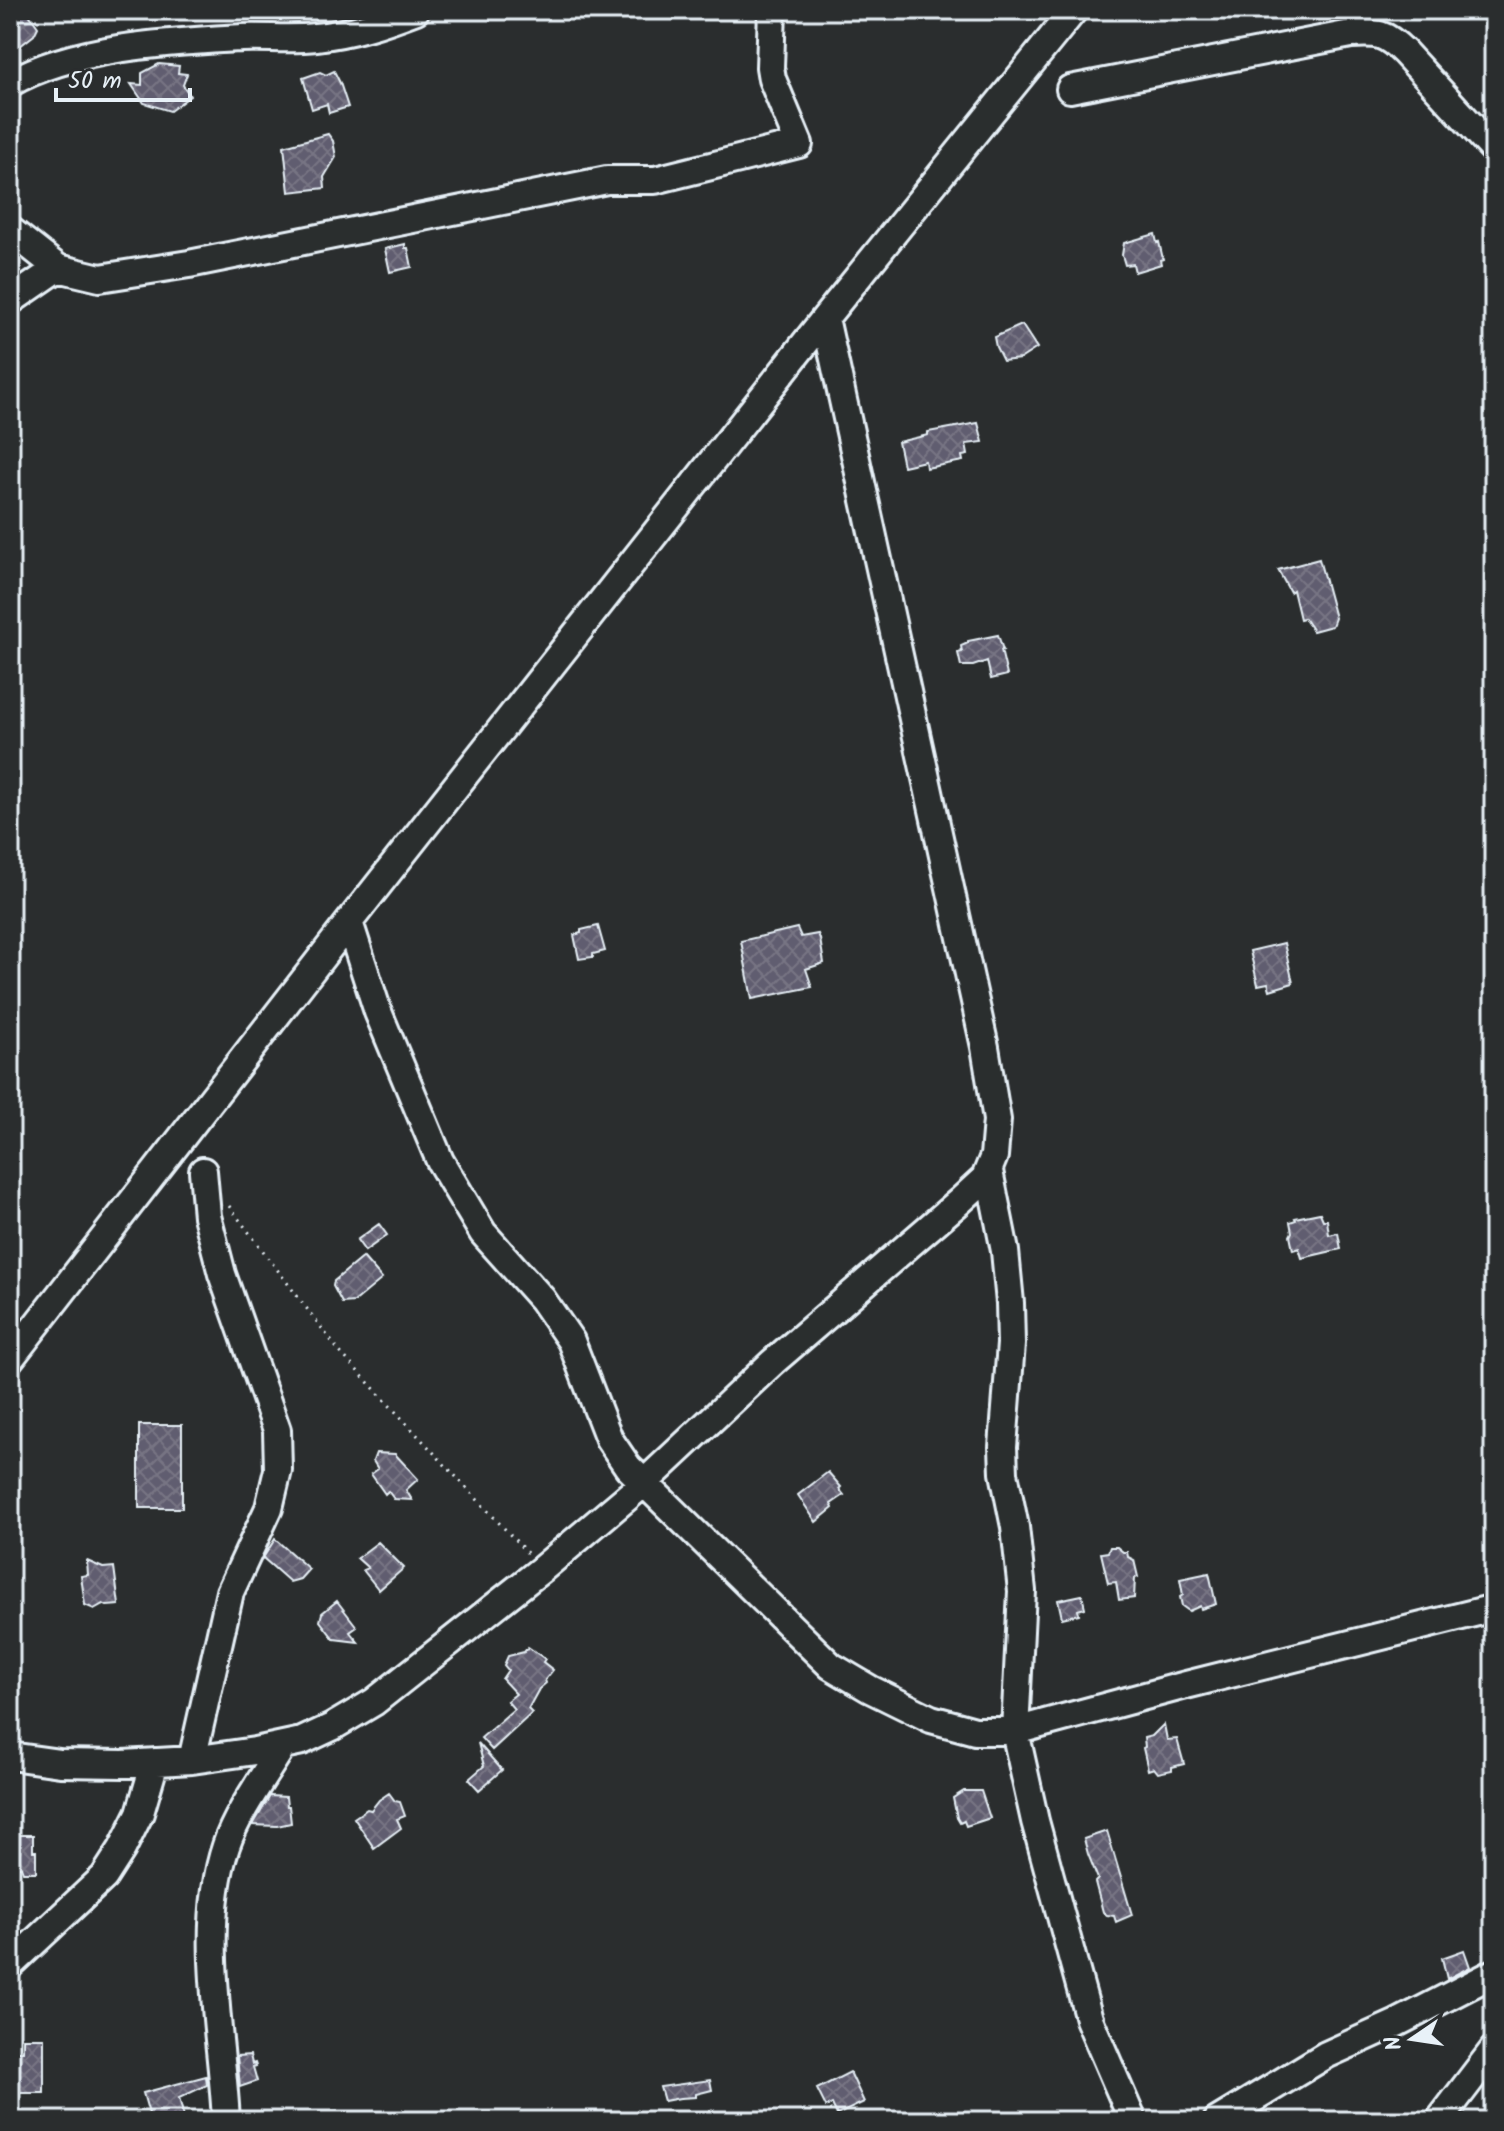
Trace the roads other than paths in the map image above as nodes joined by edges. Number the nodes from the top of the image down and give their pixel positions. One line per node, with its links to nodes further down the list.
1 (416, 10): 4 (street)
2 (772, 10): 8 (street)
3 (1074, 10): 10 (street)
4 (10, 83)
5 (1070, 89): 6 (street)
6 (1494, 150)
7 (10, 230): 8 (street)
8 (58, 268): 9 (street)
9 (10, 301)
10 (825, 318): 11 (street); 13 (street)
11 (349, 922): 14 (street); 15 (street)
12 (203, 1171): 20 (street)
13 (989, 1171): 15 (street); 17 (street)
14 (10, 1359)
15 (644, 1483): 17 (street); 18 (street)
16 (1494, 1608): 17 (street)
17 (1015, 1731): 26 (street)
18 (283, 1745): 20 (street); 25 (street)
19 (10, 1756): 21 (street)
20 (192, 1760): 21 (street)
21 (155, 1762): 22 (street)
22 (10, 1965)
23 (1494, 1973): 27 (street)
24 (1494, 2049): 28 (street)
25 (226, 2121)
26 (1133, 2121)
27 (1217, 2121)
28 (1439, 2121)

